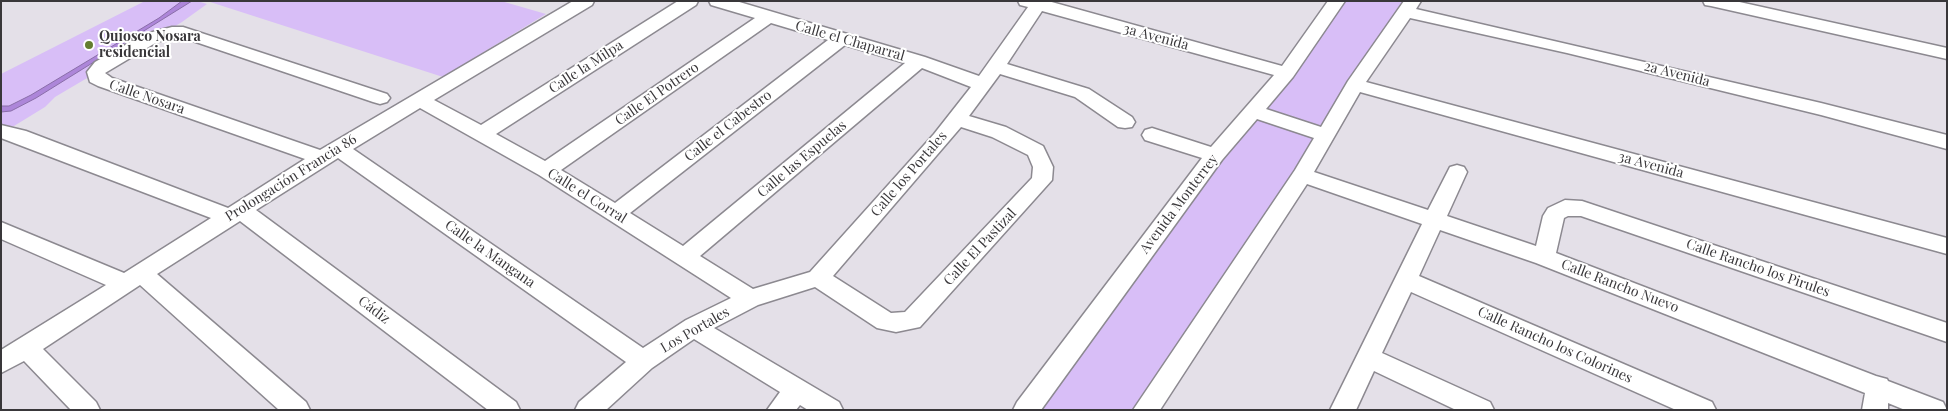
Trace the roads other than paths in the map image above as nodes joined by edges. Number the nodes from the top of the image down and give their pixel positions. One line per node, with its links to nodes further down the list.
1 (586, 1): 17 (street, Prolongación Francia 86)
2 (690, 1): 22 (street, Calle la Milpa)
3 (717, 1): 8 (street, Calle el Chaparral)
4 (1337, 1): 13 (street, Avenida Monterrey)
5 (1711, 1): 10 (street)
6 (1035, 2): 12 (street, Calle los Portales); 13 (street, 3a Avenida)
7 (1410, 7): 15 (street); 25 (street, 2a Avenida)
8 (768, 17): 9 (street, Calle el Chaparral); 28 (street, Calle El Potrero)
9 (842, 38): 11 (street, Calle el Chaparral); 32 (street, Calle el Cabestro)
10 (1947, 54)
11 (919, 60): 14 (street, Calle el Chaparral); 36 (street, Calle las Espuelas)
12 (996, 67): 14 (street, Calle los Portales); 20 (street)
13 (1286, 73): 18 (street, Avenida Monterrey)
14 (982, 84): 19 (street, Calle los Portales)
15 (1355, 85): 24 (street); 35 (street, 3a Avenida)
16 (380, 98): 26 (street, Calle Nosara)
17 (420, 100): 22 (street, Calle el Corral); 26 (street, Prolongación Francia 86)
18 (1253, 111): 24 (street); 27 (street, Avenida Monterrey)
19 (957, 119): 38 (street, Calle los Portales); 38 (street, Calle El Pastizal)
20 (1125, 122)
21 (1, 132): 31 (street, Cádiz)
22 (482, 134): 28 (street, Calle el Corral)
23 (1152, 135): 27 (street)
24 (1326, 135): 30 (street)
25 (1947, 142)
26 (330, 153): 31 (street, Prolongación Francia 86); 46 (street, Calle la Mangana)
27 (1215, 155): 56 (street, Avenida Monterrey)
28 (546, 170): 32 (street, Calle el Corral)
29 (1457, 172): 33 (street)
30 (1302, 175): 33 (street, Calle Rancho Nuevo); 57 (street)
31 (236, 213): 39 (street, Prolongación Francia 86); 52 (street, Cádiz)
32 (615, 214): 36 (street, Calle el Corral)
33 (1435, 219): 37 (street, Calle Rancho Nuevo); 40 (street)
34 (1, 230): 39 (street)
35 (1947, 246)
36 (684, 257): 41 (street, Calle el Corral)
37 (1544, 257): 43 (street, Calle Rancho los Pirules); 49 (street, Calle Rancho Nuevo)
38 (818, 278): 41 (street, Los Portales)
39 (134, 279): 44 (street, Prolongación Francia 86); 51 (street)
40 (1406, 280): 45 (street); 60 (street, Calle Rancho los Colorines)
41 (750, 300): 42 (street, Los Portales)
42 (694, 327): 46 (street, Los Portales); 48 (street)
43 (1947, 333)
44 (26, 347): 47 (street, Prolongación Francia 86); 50 (street)
45 (1367, 357): 58 (street); 59 (street)
46 (642, 361): 53 (street, Los Portales)
47 (1, 363)
48 (797, 391): 54 (street); 55 (street)
49 (1877, 398): 61 (street, Calle Rancho Nuevo)
50 (87, 410)
51 (297, 410)
52 (507, 410)
53 (588, 410)
54 (780, 410)
55 (830, 410)
56 (1026, 410)
57 (1146, 410)
58 (1343, 410)
59 (1481, 410)
60 (1704, 410)
61 (1934, 410)

